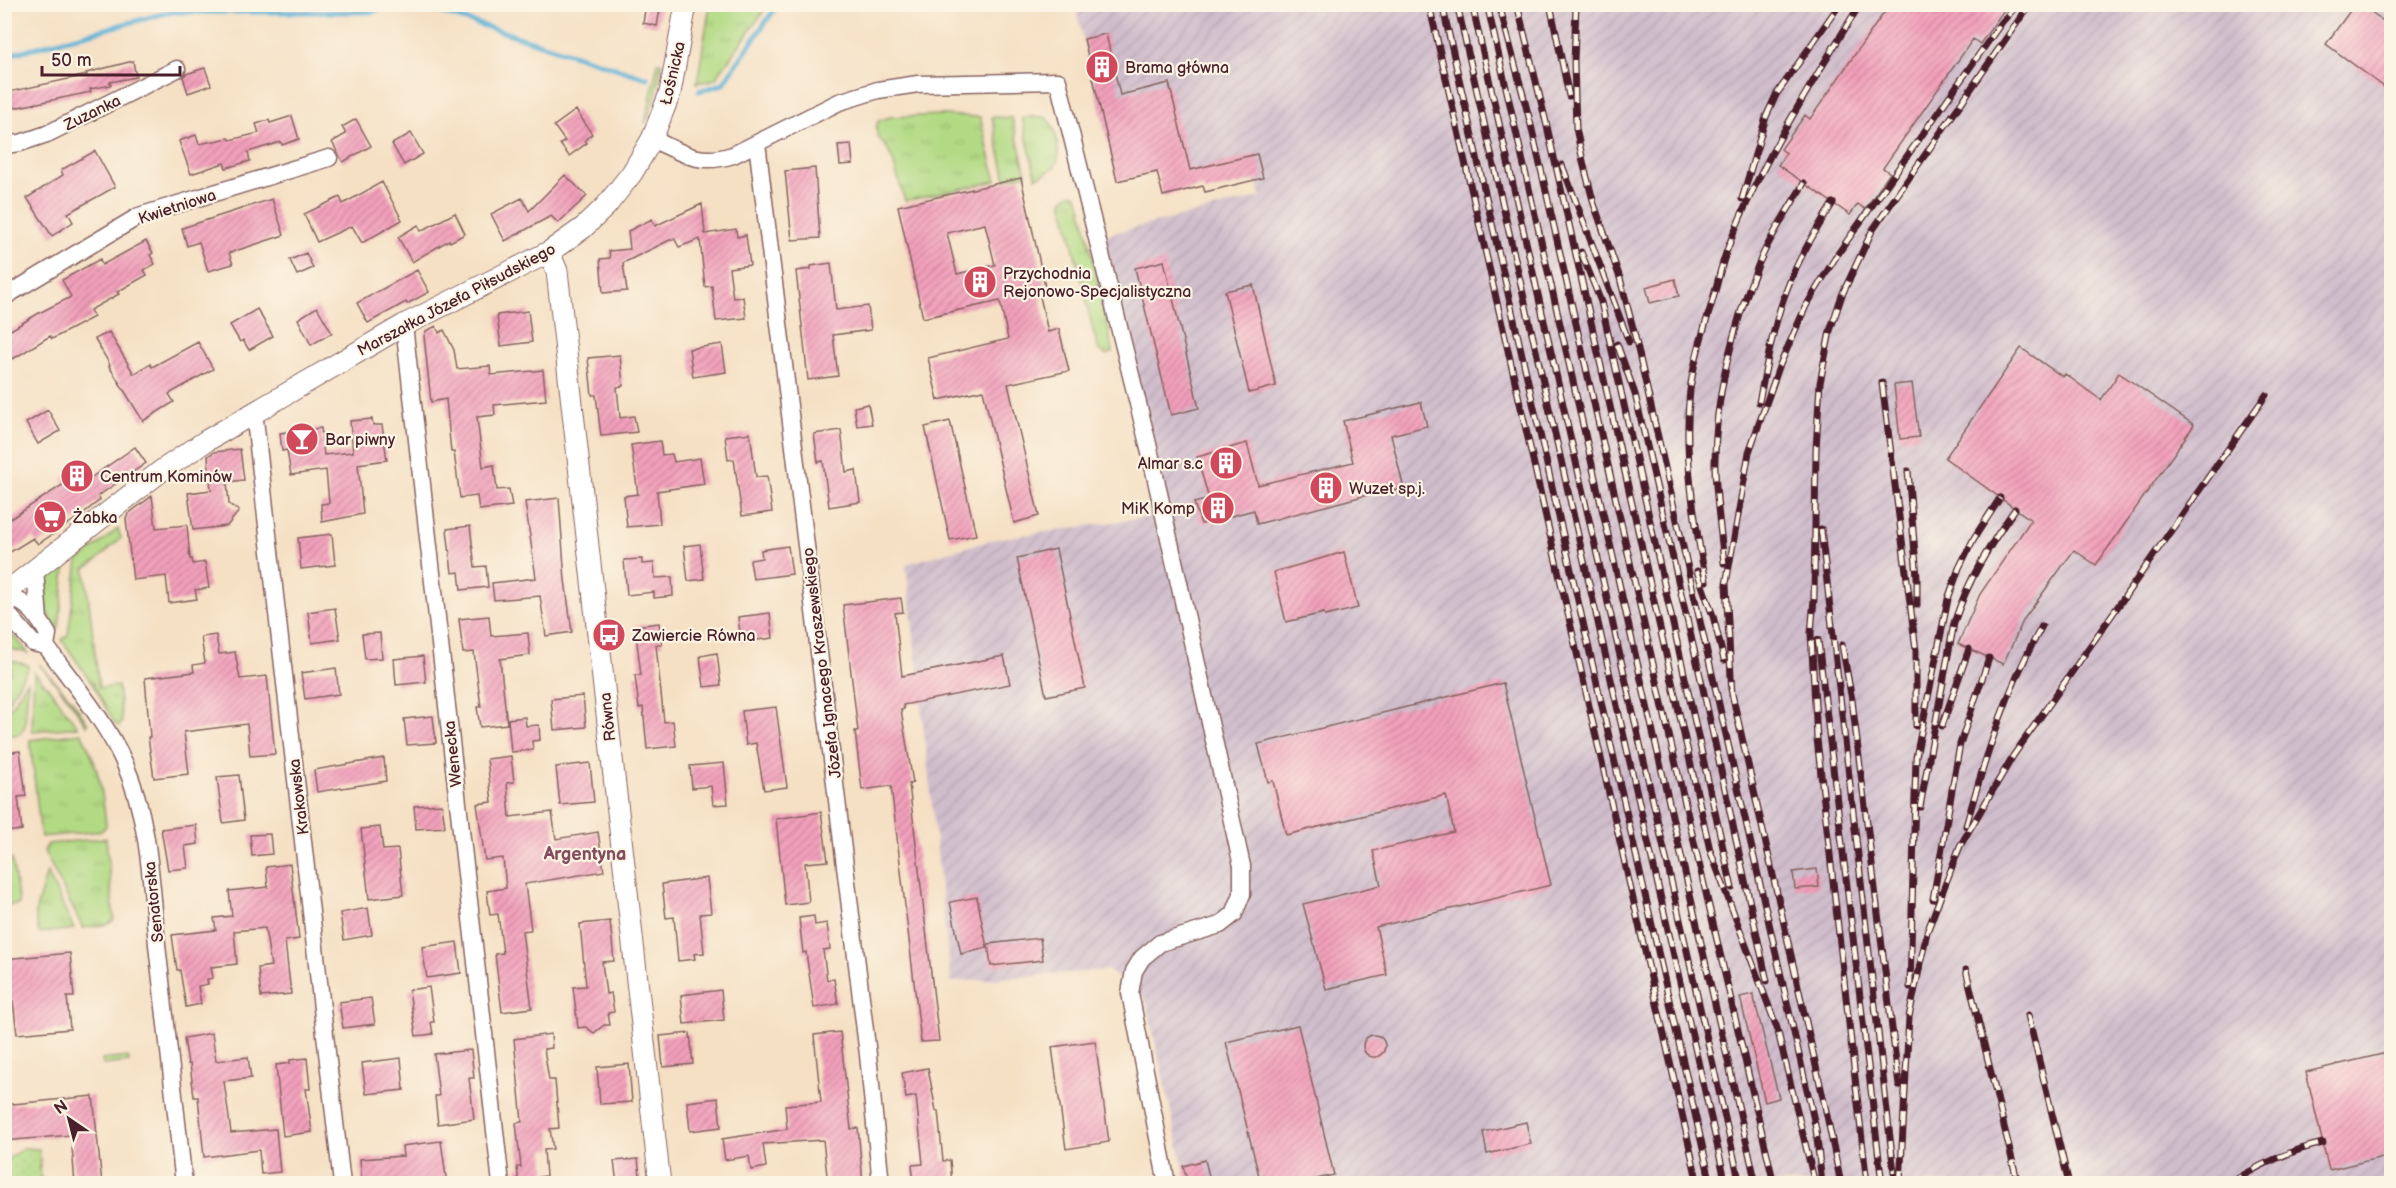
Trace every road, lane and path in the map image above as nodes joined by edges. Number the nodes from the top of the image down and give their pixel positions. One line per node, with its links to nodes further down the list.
1 (686, 4): 3 (street, Łośnicka)
2 (177, 69): 5 (street, Zuzanka)
3 (652, 139): 4 (street); 7 (street, Marszałka Józefa Piłsudskiego)
4 (757, 143): 19 (street, Józefa Ignacego Kraszewskiego); 20 (street)
5 (4, 145)
6 (329, 158): 8 (street, Kwietniowa)
7 (549, 252): 9 (street, Marszałka Józefa Piłsudskiego); 18 (street, Równa)
8 (4, 297)
9 (404, 325): 10 (street, Marszałka Józefa Piłsudskiego); 17 (street, Wenecka)
10 (254, 411): 11 (street, Marszałka Józefa Piłsudskiego); 16 (street, Krakowska)
11 (35, 570): 12 (street, Marszałka Józefa Piłsudskiego); 13 (street, Senatorska)
12 (5, 594): 13 (street); 14 (street, Senatorska)
13 (39, 620): 14 (street, Senatorska)
14 (46, 646): 15 (street, Senatorska)
15 (184, 1184)
16 (342, 1184)
17 (501, 1184)
18 (660, 1184)
19 (880, 1184)
20 (1167, 1184)

